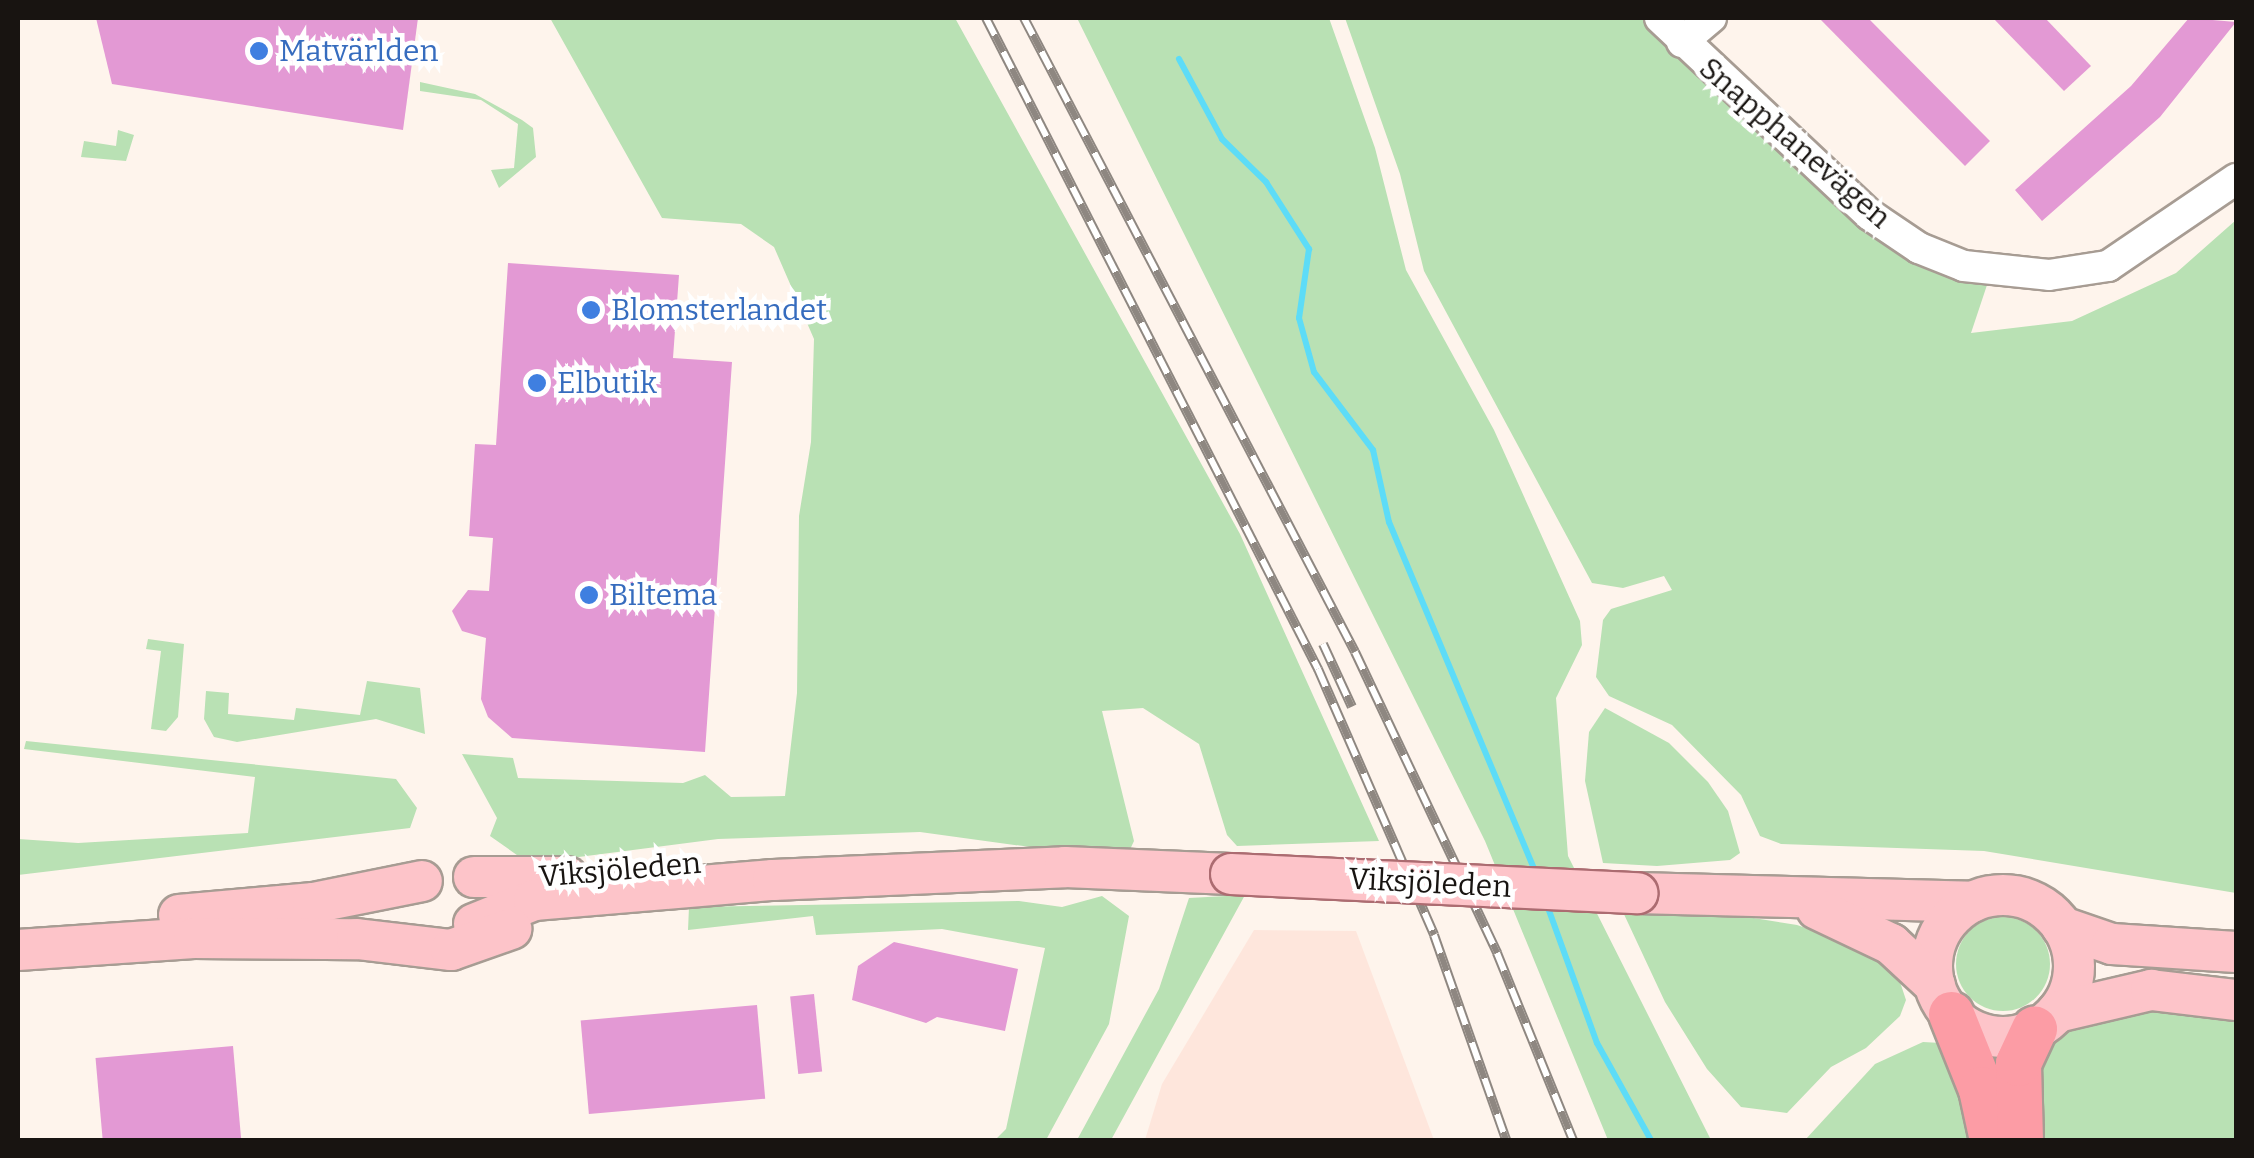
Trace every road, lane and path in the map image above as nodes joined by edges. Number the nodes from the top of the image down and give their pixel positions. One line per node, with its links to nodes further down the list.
1 (1660, 18): 3 (street, Snapphanevägen)
2 (1711, 18): 3 (street, Snapphanevägen)
3 (1682, 42): 4 (street, Snapphanevägen)
4 (2236, 179)
5 (1064, 867): 6 (main road, Viksjöleden); 8 (main road, Viksjöleden); 9 (main road, Viksjöleden, bridge)
6 (474, 877): 7 (main road); 11 (main road)
7 (422, 880): 12 (main road); 14 (main road)
8 (584, 898): 11 (main road, Viksjöleden); 15 (main road, Viksjöleden)
9 (1795, 901): 10 (main road, Viksjöleden); 18 (main road, Viksjöleden)
10 (1972, 902): 13 (main road); 18 (main road)
11 (474, 924): 14 (main road)
12 (18, 927)
13 (2062, 927): 17 (main road); 20 (main road)
14 (428, 929): 15 (main road, Viksjöleden)
15 (194, 938): 16 (main road, Viksjöleden)
16 (18, 950)
17 (2236, 952)
18 (1943, 999): 20 (main road); 21 (highway)
19 (2236, 1000): 20 (main road)
20 (2045, 1021): 22 (highway)
21 (1992, 1140)
22 (2020, 1140)

